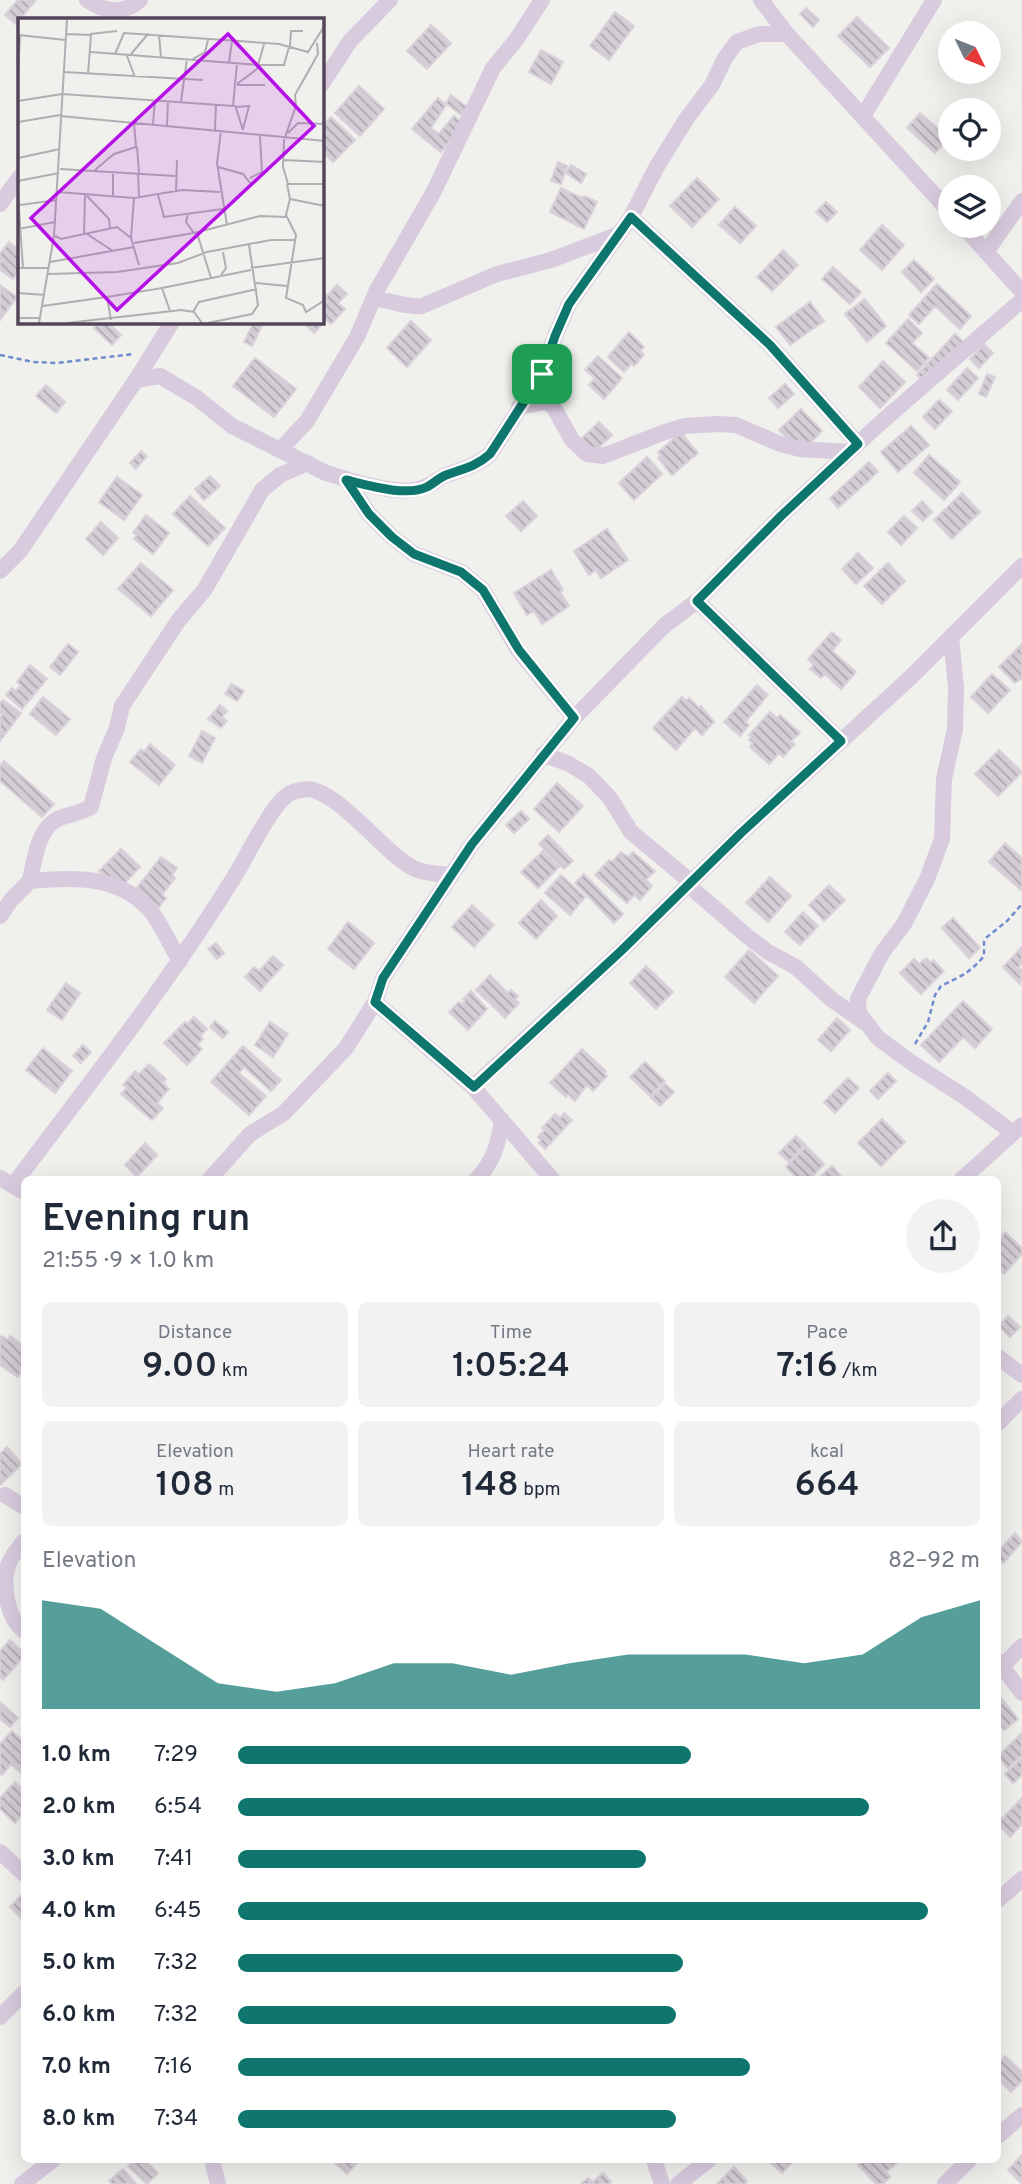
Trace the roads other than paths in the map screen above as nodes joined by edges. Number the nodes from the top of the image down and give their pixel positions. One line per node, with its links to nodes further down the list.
1 (87, 0): 6 (street)
2 (390, 0): 8 (street)
3 (542, 0): 19 (street)
4 (761, 0): 7 (street)
5 (934, 0): 9 (street)
6 (133, 9)
7 (788, 34): 9 (street); 14 (street)
8 (324, 81)
9 (863, 116): 11 (street)
10 (18, 179): 13 (street)
11 (938, 199)
12 (1022, 201): 17 (street)
13 (0, 204)
14 (631, 217): 15 (street); 24 (street)
15 (620, 234): 19 (street); 23 (street)
16 (974, 238): 17 (street)
17 (986, 251): 18 (street)
18 (1022, 292)
19 (373, 299): 25 (street)
20 (1022, 300): 24 (street)
21 (171, 324): 22 (street)
22 (136, 380): 25 (street); 29 (street)
23 (519, 407): 24 (street); 27 (street)
24 (854, 448): 30 (street)
25 (281, 449): 26 (street)
26 (308, 463): 27 (street); 36 (street)
27 (346, 480): 32 (street)
28 (1022, 566): 31 (street)
29 (0, 571)
30 (697, 601): 32 (street); 33 (street)
31 (951, 636): 33 (street); 42 (street)
32 (574, 718): 34 (street)
33 (841, 741): 37 (street)
34 (543, 754): 35 (street); 37 (street)
35 (452, 875): 40 (street); 41 (street)
36 (30, 881): 38 (street); 40 (street)
37 (689, 883): 42 (street); 43 (street)
38 (6, 896): 39 (street)
39 (0, 916)
40 (180, 961): 50 (street)
41 (375, 1002): 43 (street); 46 (street)
42 (864, 1022): 45 (street)
43 (474, 1087): 44 (street)
44 (502, 1120): 47 (street); 48 (street)
45 (1017, 1129): 49 (street)
46 (213, 1176)
47 (479, 1176)
48 (550, 1176)
49 (965, 1176)
50 (13, 1185)
51 (1001, 1359): 52 (street)
52 (1022, 1375)
53 (1022, 1399): 54 (street)
54 (1001, 1420)
55 (5, 1495): 56 (street)
56 (21, 1505)
57 (21, 1545): 58 (street)
58 (21, 1629)
59 (1022, 1646): 60 (street)
60 (1001, 1664)
61 (1001, 1668): 62 (street)
62 (1022, 1692)
63 (0, 1852): 64 (street)
64 (21, 1871)
65 (1022, 1878): 66 (street)
66 (1001, 1897)
67 (21, 1996): 68 (street)
68 (0, 2017)
69 (1022, 2115): 70 (street)
70 (1001, 2133)
71 (49, 2163): 76 (street)
72 (213, 2163): 77 (street)
73 (655, 2163): 78 (street)
74 (705, 2163): 79 (street)
75 (961, 2163): 80 (street)
76 (22, 2184)
77 (218, 2184)
78 (662, 2184)
79 (678, 2184)
80 (945, 2184)

